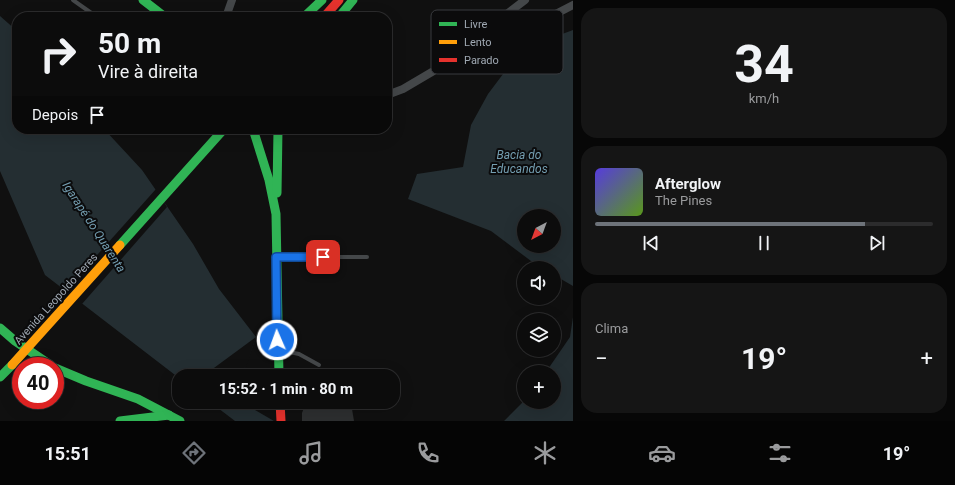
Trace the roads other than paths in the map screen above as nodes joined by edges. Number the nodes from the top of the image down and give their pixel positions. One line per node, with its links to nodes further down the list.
1 (73, 0): 11 (lane)
2 (143, 0): 12 (street)
3 (232, 0): 13 (street)
4 (322, 0): 14 (street)
5 (339, 0): 15 (street)
6 (354, 0): 16 (street)
7 (525, 0): 9 (street)
8 (573, 5): 10 (street)
9 (512, 10)
10 (563, 10)
11 (90, 12)
12 (159, 12)
13 (228, 12)
14 (309, 12)
15 (328, 12)
16 (343, 12)
17 (431, 72): 18 (street)
18 (392, 93)
19 (220, 134): 31 (street, Avenida Leopoldo Peres, bridge)
20 (255, 134): 22 (street)
21 (278, 134): 22 (street)
22 (276, 214): 23 (street)
23 (276, 257): 24 (lane); 26 (street)
24 (367, 257)
25 (0, 328): 27 (street)
26 (278, 350): 28 (lane); 29 (street)
27 (39, 357)
28 (319, 365)
29 (279, 369)
30 (64, 372): 33 (street)
31 (0, 377)
32 (280, 409): 34 (street)
33 (169, 415): 35 (street); 36 (street)
34 (281, 420)
35 (120, 421)
36 (180, 421)

